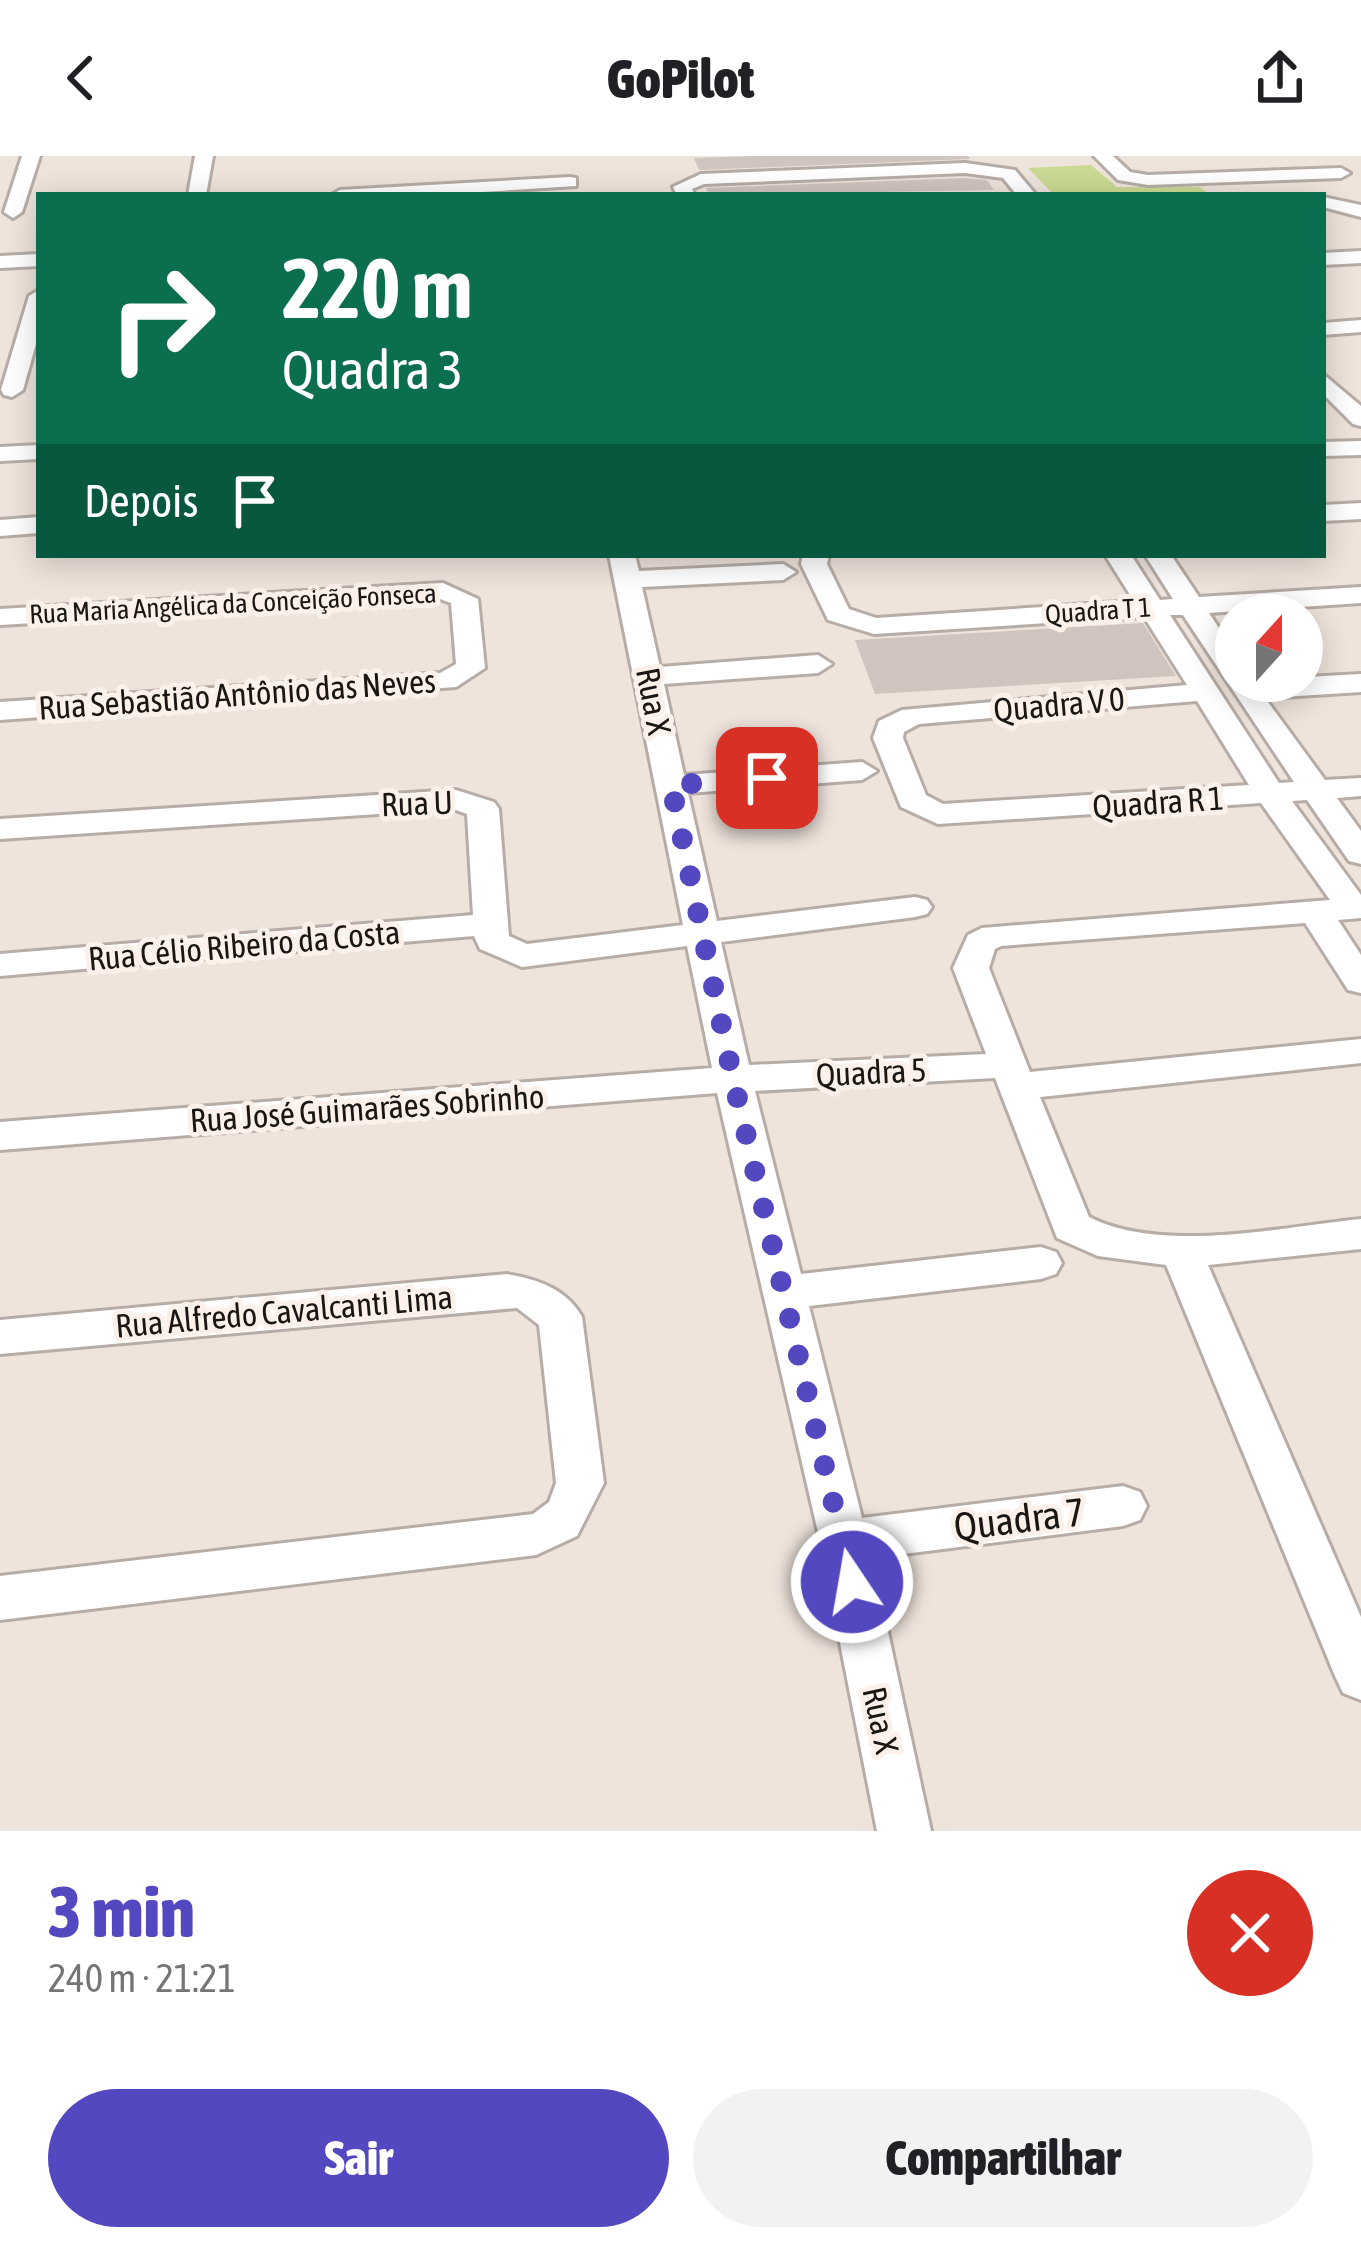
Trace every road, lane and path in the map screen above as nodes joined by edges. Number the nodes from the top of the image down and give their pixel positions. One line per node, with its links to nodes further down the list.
1 (31, 156): 16 (street)
2 (204, 156): 12 (street)
3 (560, 156): 10 (street)
4 (1102, 156): 8 (street)
5 (1320, 156): 6 (street)
6 (1340, 172): 8 (street); 9 (street)
7 (390, 183): 10 (street); 13 (street)
8 (1224, 186)
9 (1361, 188)
10 (572, 189)
11 (684, 191): 14 (street)
12 (198, 192)
13 (352, 192)
14 (1024, 192)
15 (36, 211): 16 (street)
16 (6, 212)
17 (1361, 257): 18 (street)
18 (1326, 259)
19 (36, 260): 20 (street)
20 (0, 262)
21 (30, 306): 28 (street)
22 (1361, 326): 23 (street)
23 (1326, 329)
24 (1361, 339): 25 (street)
25 (1326, 342)
26 (1326, 384): 29 (street)
27 (36, 388): 28 (street)
28 (6, 391)
29 (1361, 419)
30 (1361, 431): 31 (street)
31 (1326, 433)
32 (1361, 448): 33 (street)
33 (1326, 449)
34 (36, 452): 35 (street)
35 (0, 454)
36 (1361, 511): 37 (street)
37 (1326, 513)
38 (36, 525): 39 (street)
39 (0, 528)
40 (1121, 558): 46 (street)
41 (1159, 558): 46 (street)
42 (815, 559): 46 (street, Quadra T 1)
43 (625, 568): 44 (street); 51 (street, Rua X)
44 (783, 572)
45 (1361, 595): 46 (street, Quadra T 1)
46 (1170, 605): 48 (street); 54 (street)
47 (0, 617): 50 (street, Rua Maria Angélica da Conceição Fonseca)
48 (1215, 655)
49 (818, 664): 51 (street)
50 (471, 668): 56 (street, Rua Sebastião Antônio das Neves)
51 (650, 676): 58 (street, Rua X)
52 (1323, 683): 53 (street)
53 (1361, 683)
54 (1205, 692): 61 (street); 62 (street, Quadra V 0)
55 (1253, 702): 60 (street)
56 (0, 711)
57 (862, 772): 58 (street)
58 (671, 785): 69 (street, Rua X)
59 (1361, 787): 60 (street, Quadra R 1)
60 (1316, 790): 61 (street, Quadra R 1); 64 (street)
61 (1271, 794): 62 (street, Quadra R 1); 66 (street)
62 (955, 815)
63 (0, 829): 68 (street, Rua U)
64 (1361, 854)
65 (915, 907): 69 (street)
66 (1357, 908): 67 (street)
67 (1315, 911): 71 (street); 73 (street)
68 (488, 924): 69 (street); 70 (street, Rua Célio Ribeiro da Costa)
69 (704, 934): 74 (street, Rua X)
70 (0, 965)
71 (1361, 982)
72 (1361, 1051): 73 (street, Quadra 5)
73 (1014, 1076): 74 (street, Quadra 5); 77 (street)
74 (733, 1079): 75 (street, Rua José Guimarães Sobrinho); 79 (street, Rua X)
75 (0, 1136)
76 (1361, 1234): 77 (street)
77 (1180, 1249): 84 (street)
78 (1041, 1263): 79 (street)
79 (785, 1292): 82 (street, Rua X)
80 (0, 1337): 83 (street, Rua Alfredo Cavalcanti Lima)
81 (1124, 1506): 82 (street, Quadra 7)
82 (844, 1541): 85 (street, Rua X)
83 (0, 1598)
84 (1361, 1676)
85 (904, 1831)

